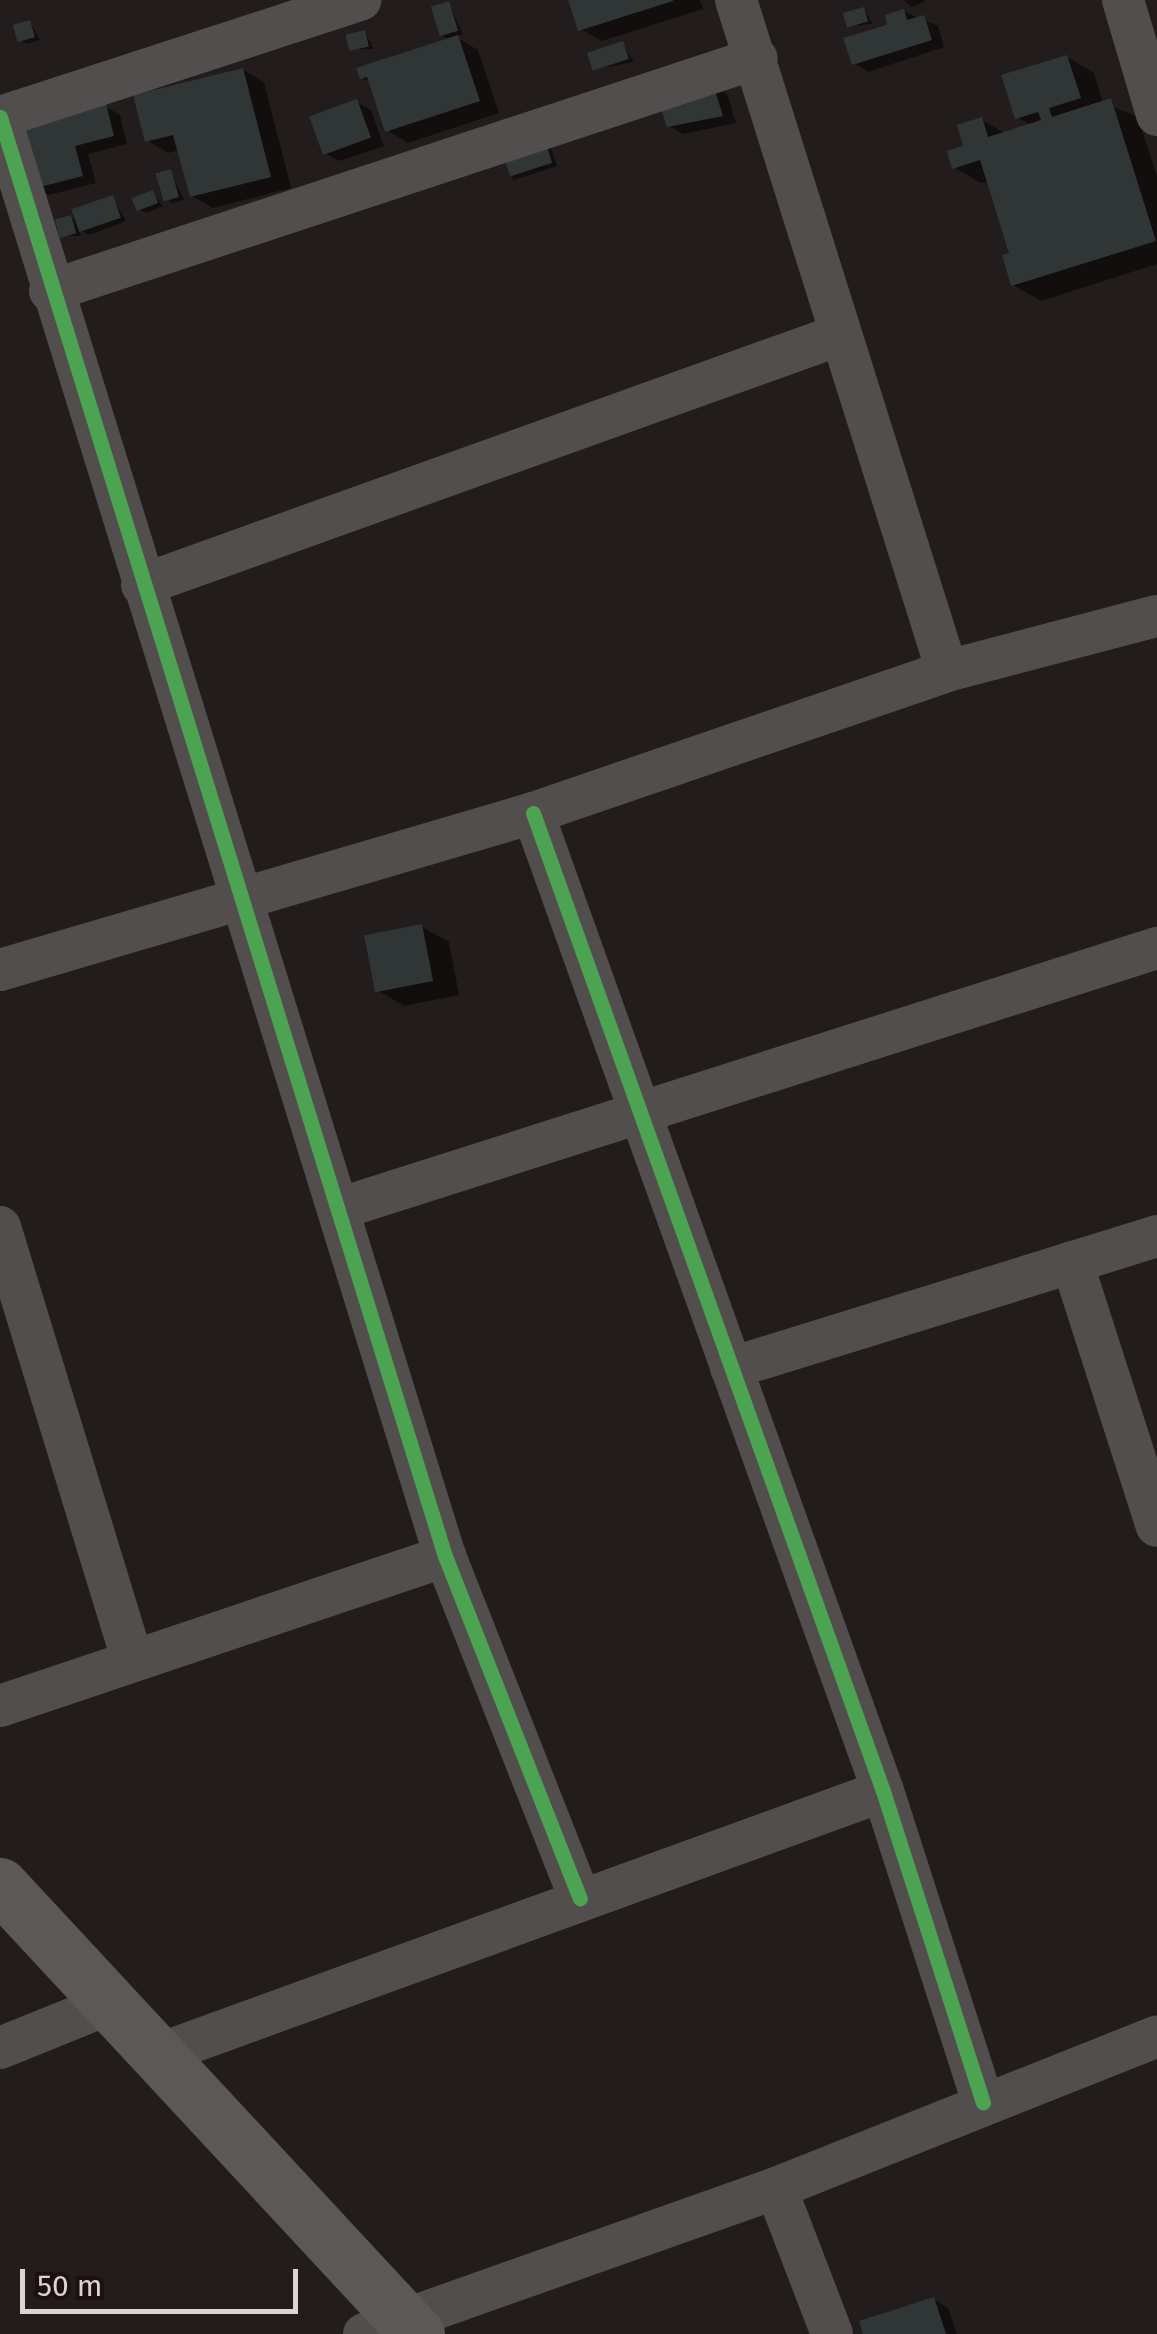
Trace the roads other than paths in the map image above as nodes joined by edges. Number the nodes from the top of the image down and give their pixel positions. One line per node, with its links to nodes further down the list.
1 (360, 0): 6 (street)
2 (736, 0): 4 (street)
3 (1122, 0): 5 (street)
4 (757, 58): 7 (street); 8 (street)
5 (1157, 115)
6 (0, 117): 7 (street)
7 (50, 291): 9 (street)
8 (839, 335): 9 (street); 11 (street)
9 (142, 584): 13 (street)
10 (1157, 616): 11 (street)
11 (947, 671): 12 (street)
12 (534, 813): 13 (street); 16 (street)
13 (239, 904): 15 (street); 17 (street)
14 (1157, 948): 16 (street)
15 (0, 970)
16 (637, 1109): 17 (street); 21 (street)
17 (338, 1209): 23 (street)
18 (0, 1227): 24 (street)
19 (1157, 1236): 20 (street)
20 (1072, 1262): 21 (street); 22 (street)
21 (731, 1368): 26 (street)
22 (1157, 1526)
23 (445, 1556): 24 (street); 28 (street)
24 (134, 1661): 25 (street)
25 (0, 1706)
26 (883, 1792): 28 (street); 33 (street)
27 (0, 1885): 29 (main road)
28 (580, 1898): 32 (street)
29 (114, 2002): 31 (street); 32 (main road)
30 (1157, 2036): 33 (street)
31 (0, 2048)
32 (162, 2053): 35 (main road)
33 (982, 2102): 34 (street)
34 (776, 2188): 35 (street); 36 (street)
35 (395, 2329)
36 (832, 2334)

